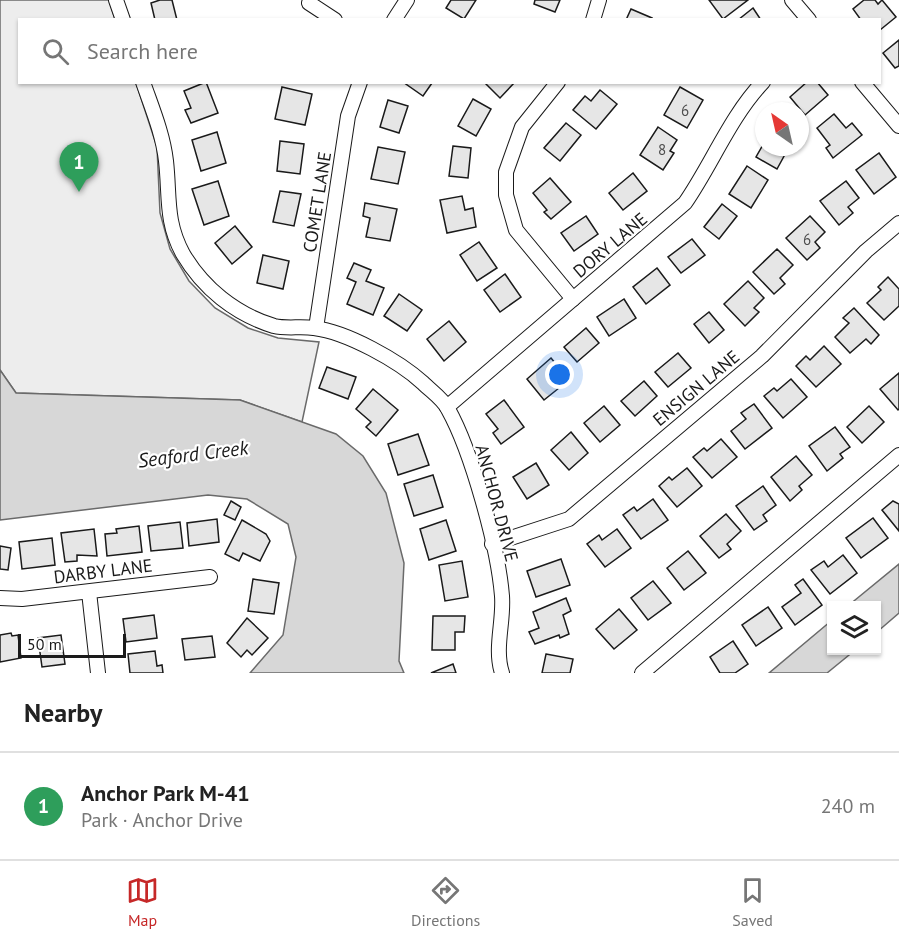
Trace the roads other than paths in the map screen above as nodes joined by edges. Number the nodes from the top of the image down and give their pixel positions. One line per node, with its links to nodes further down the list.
1 (116, 0): 6 (street)
2 (407, 0): 8 (street)
3 (599, 0): 9 (street)
4 (792, 0): 10 (street)
5 (309, 3): 7 (street)
6 (122, 18)
7 (332, 18)
8 (395, 18)
9 (594, 18)
10 (807, 18)
11 (144, 84): 19 (street, ANCHOR DRIVE)
12 (359, 84): 19 (street, COMET LANE)
13 (556, 84): 18 (street)
14 (762, 84): 18 (street, DORY LANE)
15 (864, 84): 16 (street)
16 (899, 126)
17 (899, 223): 22 (street, ENSIGN LANE)
18 (573, 299): 20 (street, DORY LANE)
19 (316, 328): 20 (street, ANCHOR DRIVE)
20 (447, 407): 22 (street, ANCHOR DRIVE)
21 (899, 455): 28 (street)
22 (492, 544): 27 (street, ANCHOR DRIVE)
23 (210, 577): 24 (street, DARBY LANE)
24 (88, 592): 25 (street, DARBY LANE); 26 (street)
25 (0, 598)
26 (98, 673)
27 (502, 673)
28 (642, 673)

